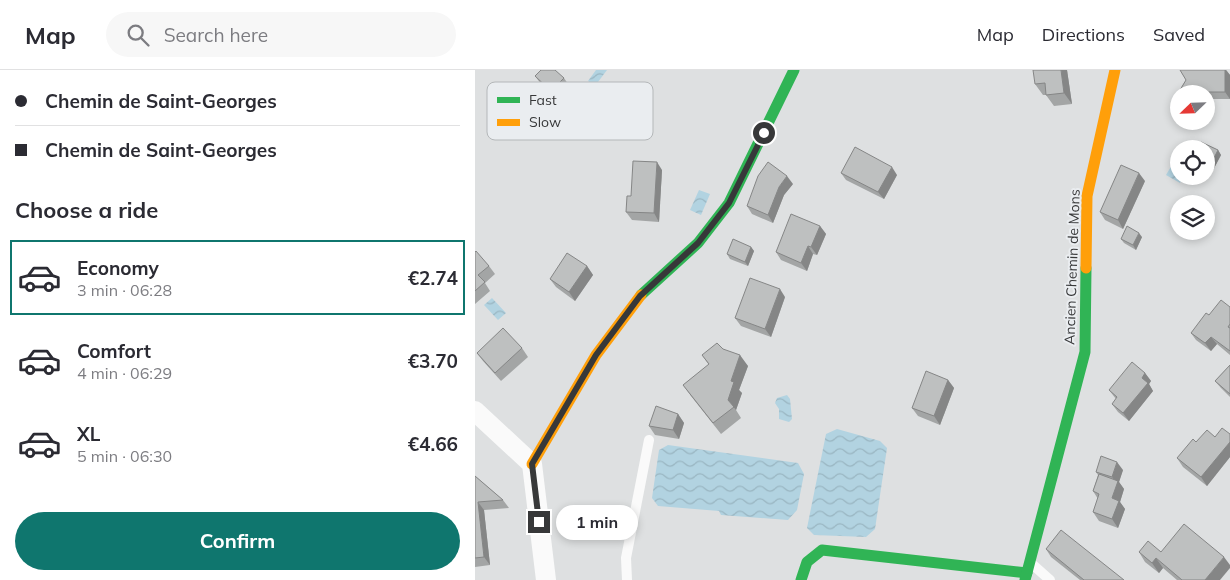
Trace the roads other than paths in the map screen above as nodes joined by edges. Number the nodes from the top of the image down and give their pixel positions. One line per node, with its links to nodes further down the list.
1 (794, 70): 5 (street)
2 (1115, 70): 6 (street, Ancien Chemin de Mons)
3 (475, 411): 5 (street)
4 (649, 440): 8 (lane)
5 (532, 464): 7 (street)
6 (1027, 572): 9 (street); 10 (lane)
7 (545, 580)
8 (627, 580)
9 (801, 580)
10 (1050, 580)

